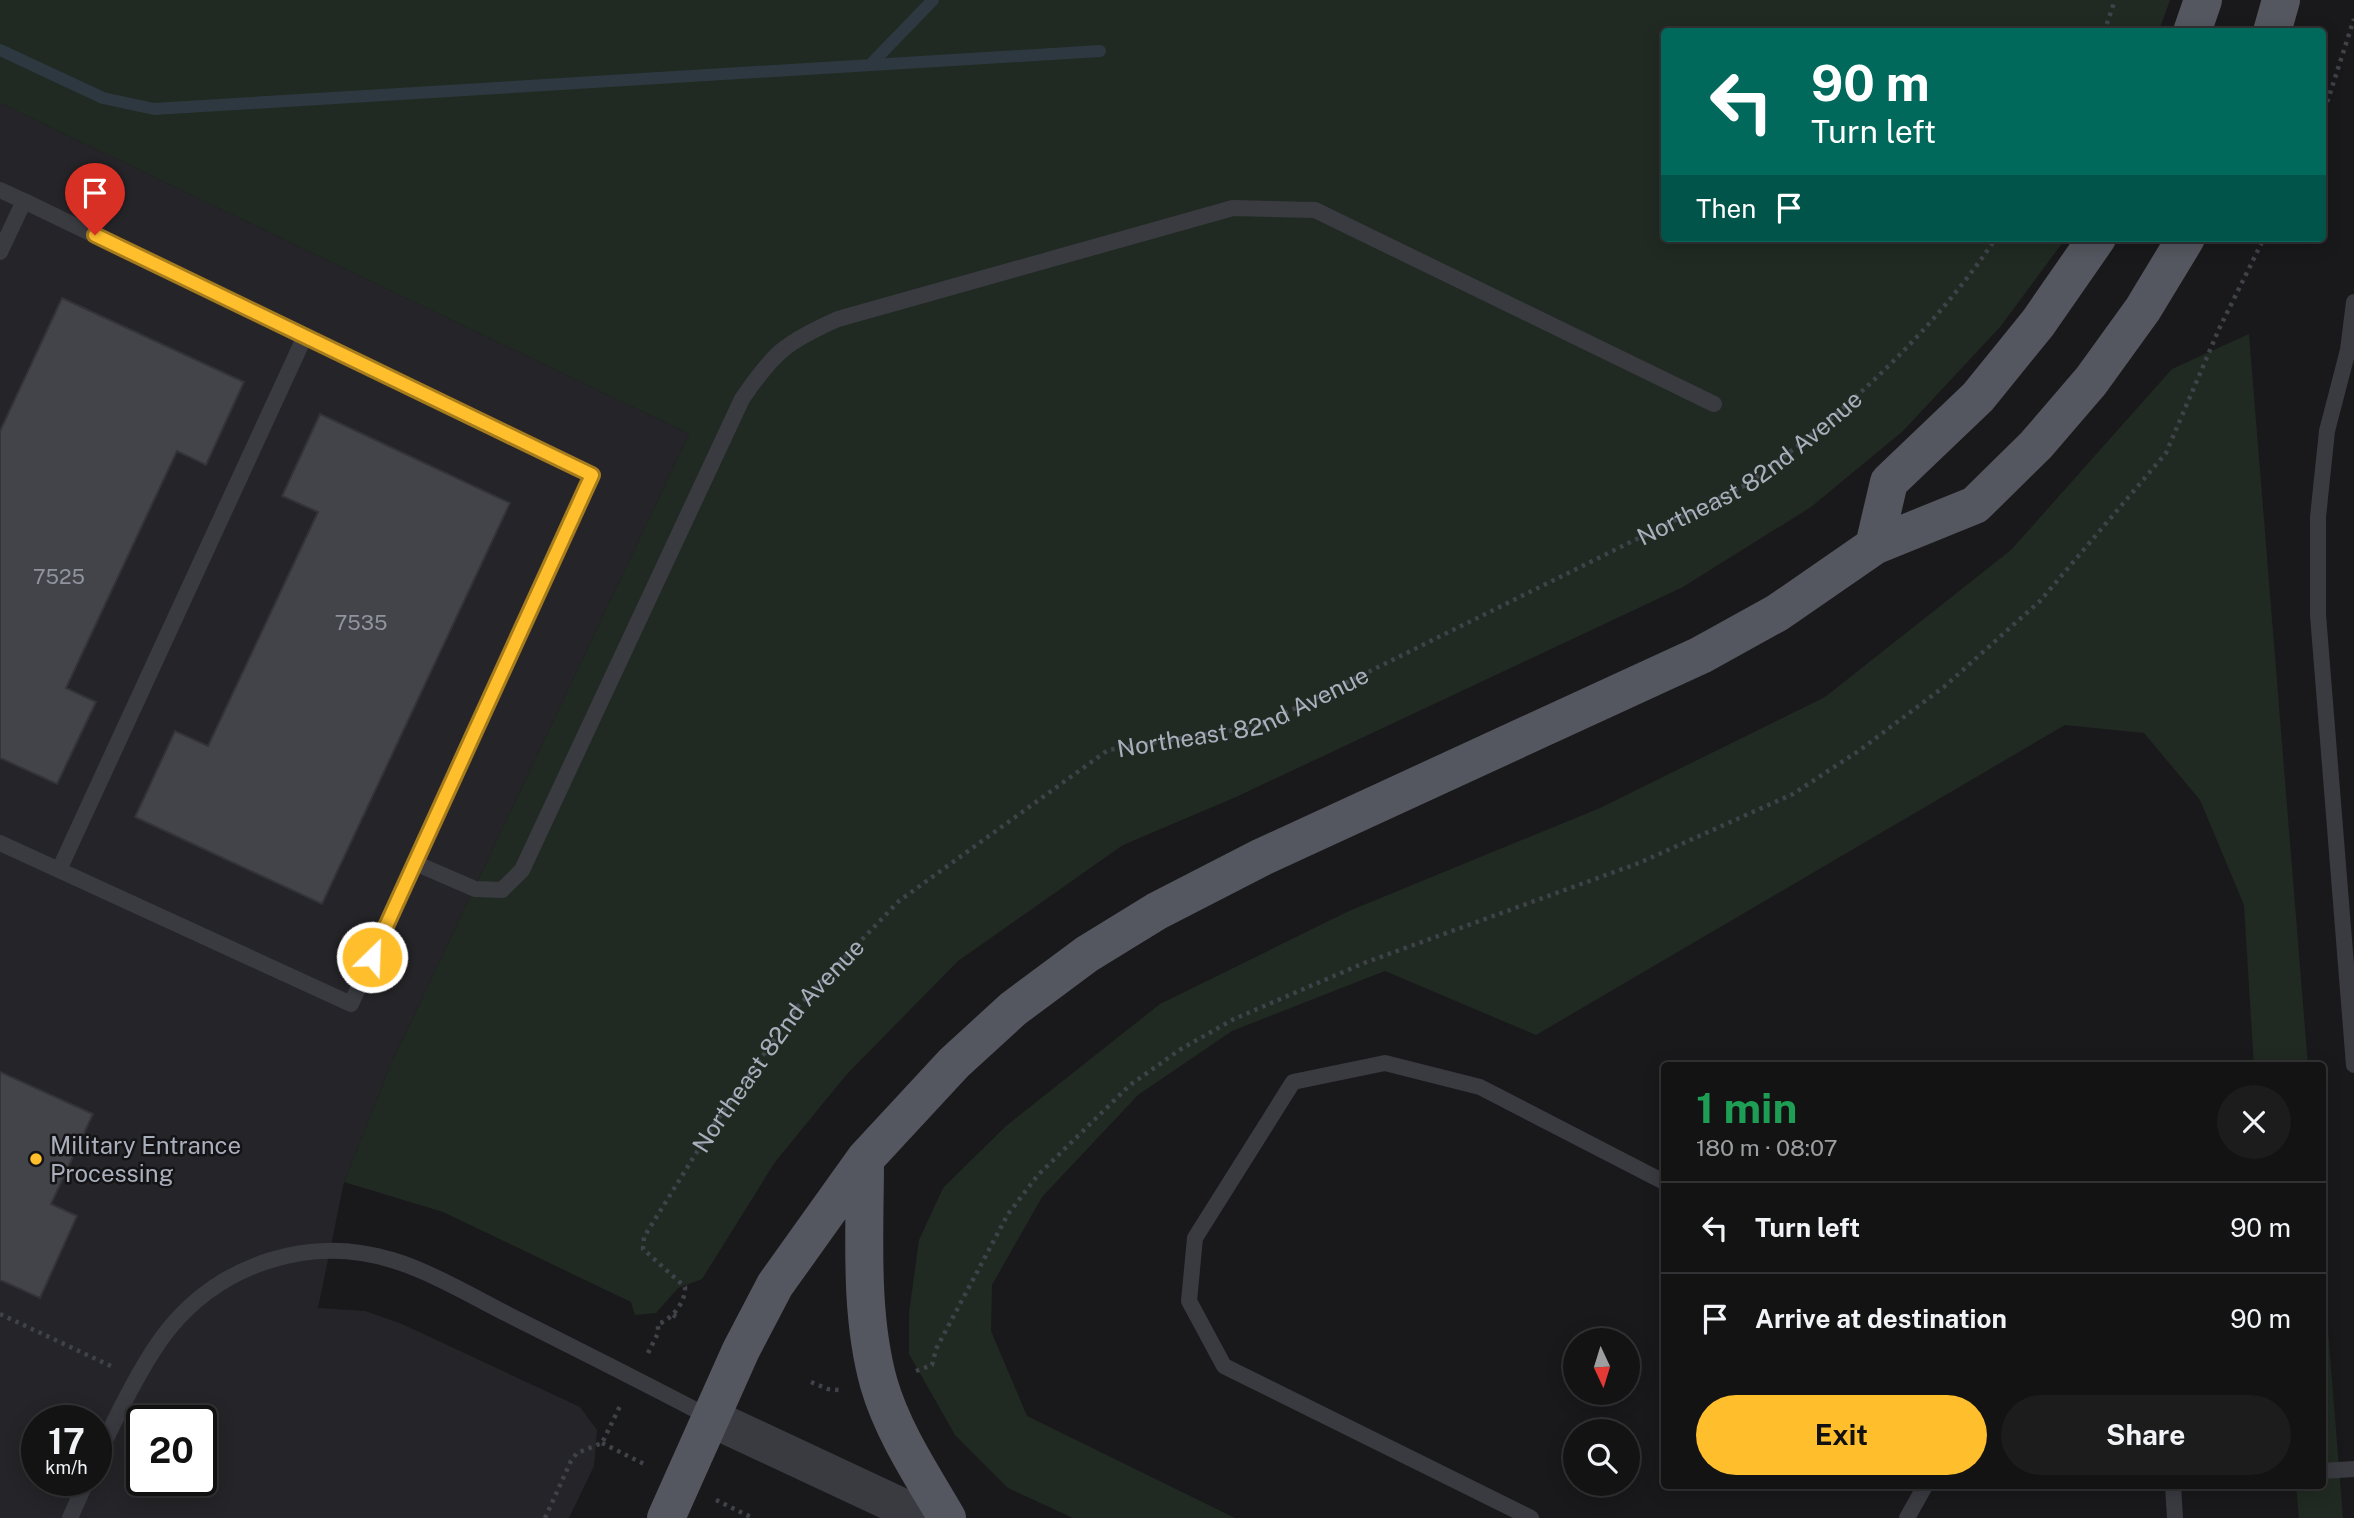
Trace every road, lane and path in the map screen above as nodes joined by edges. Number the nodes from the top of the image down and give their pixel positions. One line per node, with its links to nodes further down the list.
1 (2115, 0): 5 (path)
2 (2203, 0): 6 (main road)
3 (2281, 0): 7 (main road)
4 (2354, 19): 8 (path)
5 (2105, 28)
6 (2194, 28)
7 (2273, 28)
8 (2326, 106)
9 (0, 190): 10 (lane)
10 (24, 201): 15 (lane); 17 (lane)
11 (1993, 242): 27 (path, Northeast 82nd Avenue)
12 (2094, 242): 19 (main road)
13 (2184, 242): 19 (main road)
14 (2262, 242): 30 (path)
15 (0, 252)
16 (2354, 302): 23 (lane)
17 (305, 336): 21 (lane); 22 (lane)
18 (1714, 404): 21 (lane)
19 (1874, 546): 24 (main road)
20 (0, 843): 22 (lane)
21 (415, 863): 22 (lane)
22 (60, 870)
23 (2354, 1065)
24 (865, 1158): 34 (main road); 50 (main road)
25 (1661, 1180): 51 (lane)
26 (0, 1314): 31 (path)
27 (673, 1315): 28 (path); 29 (path, Northeast 82nd Avenue)
28 (680, 1319)
29 (658, 1333)
30 (914, 1372)
31 (139, 1380): 34 (lane); 36 (lane)
32 (811, 1382): 33 (path)
33 (850, 1391)
34 (710, 1418): 47 (main road); 49 (street)
35 (612, 1421): 37 (path)
36 (112, 1430)
37 (602, 1443): 38 (path); 46 (path)
38 (615, 1450)
39 (2354, 1469): 40 (lane)
40 (2326, 1471)
41 (1923, 1489): 52 (lane)
42 (2173, 1489): 53 (lane)
43 (80, 1496): 45 (lane)
44 (746, 1514): 48 (path)
45 (70, 1518)
46 (545, 1518)
47 (666, 1518)
48 (753, 1518)
49 (925, 1518)
50 (947, 1518)
51 (1531, 1518)
52 (1907, 1518)
53 (2175, 1518)

